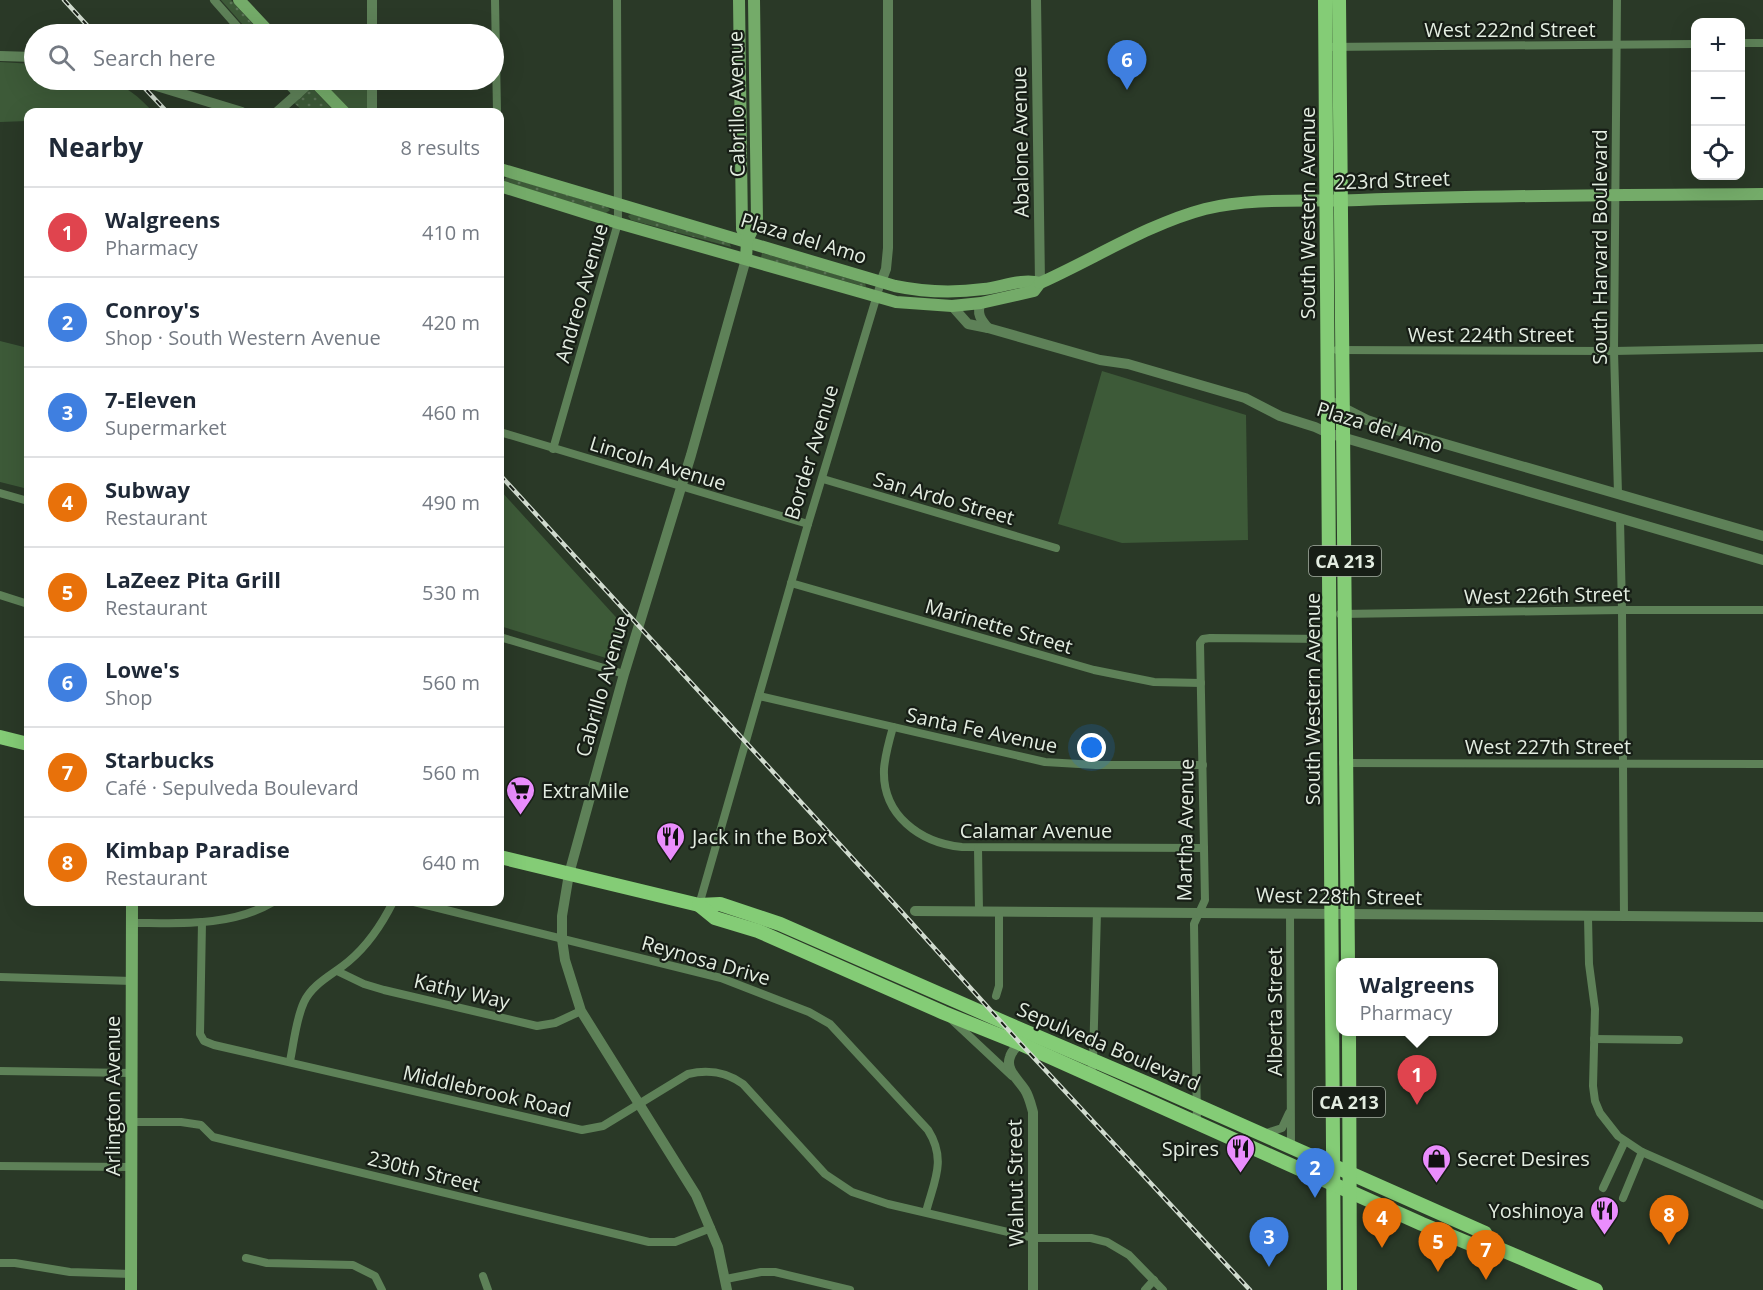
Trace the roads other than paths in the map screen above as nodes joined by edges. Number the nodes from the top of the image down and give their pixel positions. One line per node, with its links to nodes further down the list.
1 (214, 0): 13 (street)
2 (372, 0): 15 (street)
3 (495, 0): 16 (street)
4 (617, 0): 42 (street, Andreo Avenue)
5 (739, 0): 44 (main road, Cabrillo Avenue)
6 (754, 0): 44 (main road, Cabrillo Avenue)
7 (888, 0): 46 (street, Border Avenue)
8 (1036, 0): 47 (street, Abalone Avenue)
9 (1324, 0): 21 (main road, South Western Avenue / CA 213)
10 (1339, 0): 21 (main road, South Western Avenue / CA 213)
11 (1617, 0): 20 (street, South Harvard Boulevard)
12 (242, 2): 14 (main road)
13 (235, 24)
14 (262, 24)
15 (372, 24)
16 (495, 24)
17 (1745, 43): 18 (street)
18 (1763, 43)
19 (1691, 44): 20 (street, West 222nd Street)
20 (1618, 45): 21 (street, West 222nd Street); 39 (street, South Harvard Boulevard)
21 (1332, 47): 40 (main road, South Western Avenue / CA 213); 41 (main road, South Western Avenue / CA 213)
22 (0, 56): 23 (street)
23 (24, 57)
24 (170, 90): 31 (street)
25 (292, 90): 30 (street)
26 (303, 90): 30 (street)
27 (323, 90): 33 (main road)
28 (372, 90): 34 (street)
29 (497, 90): 35 (street)
30 (297, 96): 32 (street)
31 (229, 108)
32 (287, 108)
33 (340, 108)
34 (372, 108)
35 (497, 108)
36 (504, 170): 42 (main road, Plaza del Amo)
37 (504, 187): 43 (main road, Plaza del Amo)
38 (1763, 194): 39 (main road, 223rd Street)
39 (1616, 195): 41 (main road, 223rd Street); 55 (street, South Harvard Boulevard)
40 (1325, 201): 41 (main road, 223rd Street); 47 (main road, 223rd Street); 53 (main road, South Western Avenue / CA 213)
41 (1341, 201): 54 (main road, South Western Avenue / CA 213)
42 (619, 204): 43 (street, Andreo Avenue); 44 (main road, Plaza del Amo)
43 (618, 223): 45 (main road, Plaza del Amo); 61 (street, Andreo Avenue)
44 (747, 241): 45 (main road, Cabrillo Avenue); 46 (main road, Plaza del Amo)
45 (746, 259): 48 (main road, Plaza del Amo); 63 (street, Cabrillo Avenue)
46 (881, 282): 47 (main road, Plaza del Amo); 48 (street, Border Avenue)
47 (1040, 283): 49 (main road, Plaza del Amo)
48 (875, 298): 50 (main road, Plaza del Amo); 62 (street, Border Avenue)
49 (981, 303): 50 (main road, Plaza del Amo); 51 (street)
50 (952, 306): 51 (street, Plaza del Amo)
51 (988, 328): 59 (street, Plaza del Amo)
52 (1763, 348): 55 (street, West 224th Street)
53 (1327, 350): 54 (street, West 224th Street); 56 (main road, South Western Avenue / CA 213)
54 (1343, 351): 55 (street, West 224th Street); 57 (main road, South Western Avenue / CA 213)
55 (1614, 351): 65 (street, South Harvard Boulevard)
56 (1328, 400): 57 (street, Plaza del Amo); 59 (main road, South Western Avenue / CA 213)
57 (1343, 407): 60 (main road, South Western Avenue / CA 213); 65 (street, Plaza del Amo)
58 (504, 433): 61 (street, Lincoln Avenue)
59 (1328, 433): 60 (street, Plaza del Amo); 77 (main road, South Western Avenue / CA 213)
60 (1344, 438): 67 (street, Plaza del Amo); 77 (main road, South Western Avenue / CA 213)
61 (553, 449): 63 (street, Lincoln Avenue)
62 (822, 480): 68 (street, Border Avenue); 70 (street, San Ardo Street)
63 (681, 488): 68 (street, Lincoln Avenue); 81 (street, Cabrillo Avenue)
64 (0, 493): 66 (street)
65 (1618, 494): 69 (street, Plaza del Amo)
66 (24, 500)
67 (1620, 519): 71 (street, Plaza del Amo); 75 (street)
68 (808, 524): 72 (street, Border Avenue)
69 (1763, 536)
70 (1056, 548)
71 (1763, 560)
72 (791, 583): 82 (street, Marinette Street); 83 (street, Border Avenue)
73 (0, 595): 74 (street)
74 (24, 603)
75 (1622, 610): 76 (street, West 226th Street); 77 (street, West 226th Street); 88 (street)
76 (1763, 610)
77 (1338, 614): 79 (main road, South Western Avenue / CA 213); 80 (main road, South Western Avenue / CA 213)
78 (504, 638): 81 (street)
79 (1331, 639): 80 (street); 82 (street, Martha Avenue); 87 (main road, South Western Avenue / CA 213)
80 (1346, 639): 87 (main road, South Western Avenue / CA 213)
81 (624, 674): 94 (street, Cabrillo Avenue)
82 (1200, 683): 90 (street, Martha Avenue)
83 (759, 696): 84 (street, Santa Fe Avenue); 95 (street, Border Avenue)
84 (893, 727): 90 (street, Santa Fe Avenue); 91 (street, Calamar Avenue)
85 (0, 737): 86 (main road)
86 (24, 743)
87 (1339, 763): 88 (street, West 227th Street); 106 (main road, South Western Avenue / CA 213); 107 (main road, South Western Avenue / CA 213)
88 (1623, 763): 89 (street, West 227th Street); 109 (street)
89 (1763, 764)
90 (1203, 765): 92 (street, Martha Avenue)
91 (978, 848): 92 (street, Calamar Avenue); 101 (street)
92 (1204, 848): 104 (street, Martha Avenue)
93 (504, 858): 94 (main road, Sepulveda Boulevard)
94 (569, 874): 95 (main road, Sepulveda Boulevard); 113 (street, Cabrillo Avenue)
95 (699, 905): 114 (main road, Sepulveda Boulevard); 116 (main road, Sepulveda Boulevard)
96 (132, 906): 112 (main road, Arlington Avenue)
97 (265, 906): 111 (street)
98 (391, 906): 119 (street)
99 (430, 906): 113 (street, Reynosa Drive)
100 (915, 911): 101 (street, West 228th Street)
101 (979, 911): 102 (street, West 228th Street)
102 (999, 911): 103 (street, West 228th Street); 122 (street)
103 (1097, 912): 104 (street, West 228th Street); 129 (street)
104 (1199, 912): 105 (street, West 228th Street); 136 (street, Martha Avenue)
105 (1290, 913): 106 (street, West 228th Street); 137 (street, Alberta Street)
106 (1333, 913): 107 (street, West 228th Street); 117 (main road, South Western Avenue / CA 213)
107 (1348, 913): 108 (street, West 228th Street); 115 (main road, South Western Avenue / CA 213)
108 (1588, 917): 109 (street, West 228th Street); 127 (street)
109 (1624, 917): 110 (street, West 228th Street)
110 (1763, 917)
111 (202, 922): 112 (street); 130 (street, Middlebrook Road)
112 (132, 923): 121 (main road, Arlington Avenue)
113 (562, 939): 123 (street, Cabrillo Avenue); 153 (street, Reynosa Drive)
114 (834, 948): 116 (main road); 126 (main road, Sepulveda Boulevard)
115 (1348, 958)
116 (828, 961): 124 (main road, Sepulveda Boulevard)
117 (1333, 961): 118 (main road); 146 (main road, South Western Avenue / CA 213)
118 (1336, 966)
119 (337, 971): 123 (street, Kathy Way); 130 (street)
120 (0, 977): 121 (street)
121 (132, 981): 132 (main road, Arlington Avenue)
122 (996, 996)
123 (581, 1011): 135 (street, Cabrillo Avenue)
124 (944, 1013): 126 (main road, Sepulveda Boulevard); 134 (street, Walnut Street)
125 (1349, 1036): 147 (main road, CA 213)
126 (1023, 1038): 129 (main road, Sepulveda Boulevard); 133 (main road, Sepulveda Boulevard); 134 (street, Walnut Street)
127 (1594, 1039): 128 (street); 141 (street)
128 (1679, 1040)
129 (1093, 1060): 133 (street); 136 (main road, Sepulveda Boulevard)
130 (290, 1061): 135 (street, Middlebrook Road)
131 (0, 1071): 132 (street)
132 (132, 1073): 138 (main road, Arlington Avenue)
133 (1091, 1076): 139 (main road, Sepulveda Boulevard)
134 (1018, 1081): 155 (street, Walnut Street)
135 (639, 1104): 153 (street, Middlebrook Road); 154 (street, Cabrillo Avenue)
136 (1196, 1105): 139 (street, Martha Avenue); 140 (main road, Sepulveda Boulevard)
137 (1290, 1110): 140 (street); 142 (street, Alberta Street)
138 (132, 1122): 145 (main road, Arlington Avenue); 154 (street, 230th Street)
139 (1197, 1123): 148 (main road, Sepulveda Boulevard)
140 (1263, 1135): 142 (main road, Sepulveda Boulevard)
141 (1624, 1141): 143 (street); 149 (street)
142 (1291, 1147): 146 (main road, Sepulveda Boulevard)
143 (1642, 1152): 151 (street); 152 (street)
144 (0, 1166): 145 (street)
145 (131, 1167): 159 (main road, Arlington Avenue)
146 (1335, 1167): 147 (main road, Sepulveda Boulevard); 148 (main road, South Western Avenue / CA 213)
147 (1349, 1173): 150 (main road, CA 213); 156 (main road, Sepulveda Boulevard)
148 (1334, 1185): 150 (main road, Sepulveda Boulevard); 170 (main road, South Western Avenue / CA 213)
149 (1603, 1188)
150 (1349, 1192): 156 (main road, Sepulveda Boulevard); 171 (main road, CA 213)
151 (1623, 1198)
152 (1763, 1205)
153 (926, 1212): 155 (street, Middlebrook Road)
154 (711, 1228): 162 (street, Cabrillo Avenue)
155 (1034, 1238): 161 (street, Middlebrook Road); 167 (street, Walnut Street)
156 (1492, 1247): 172 (main road, Sepulveda Boulevard)
157 (246, 1258): 164 (street)
158 (0, 1263): 159 (street)
159 (131, 1274): 163 (main road, Arlington Avenue)
160 (483, 1276): 165 (street)
161 (1154, 1280): 168 (street); 169 (street, Middlebrook Road)
162 (727, 1284): 166 (street)
163 (131, 1290)
164 (381, 1290)
165 (488, 1290)
166 (850, 1290)
167 (1033, 1290)
168 (1145, 1290)
169 (1163, 1290)
170 (1334, 1290)
171 (1350, 1290)
172 (1596, 1290)

